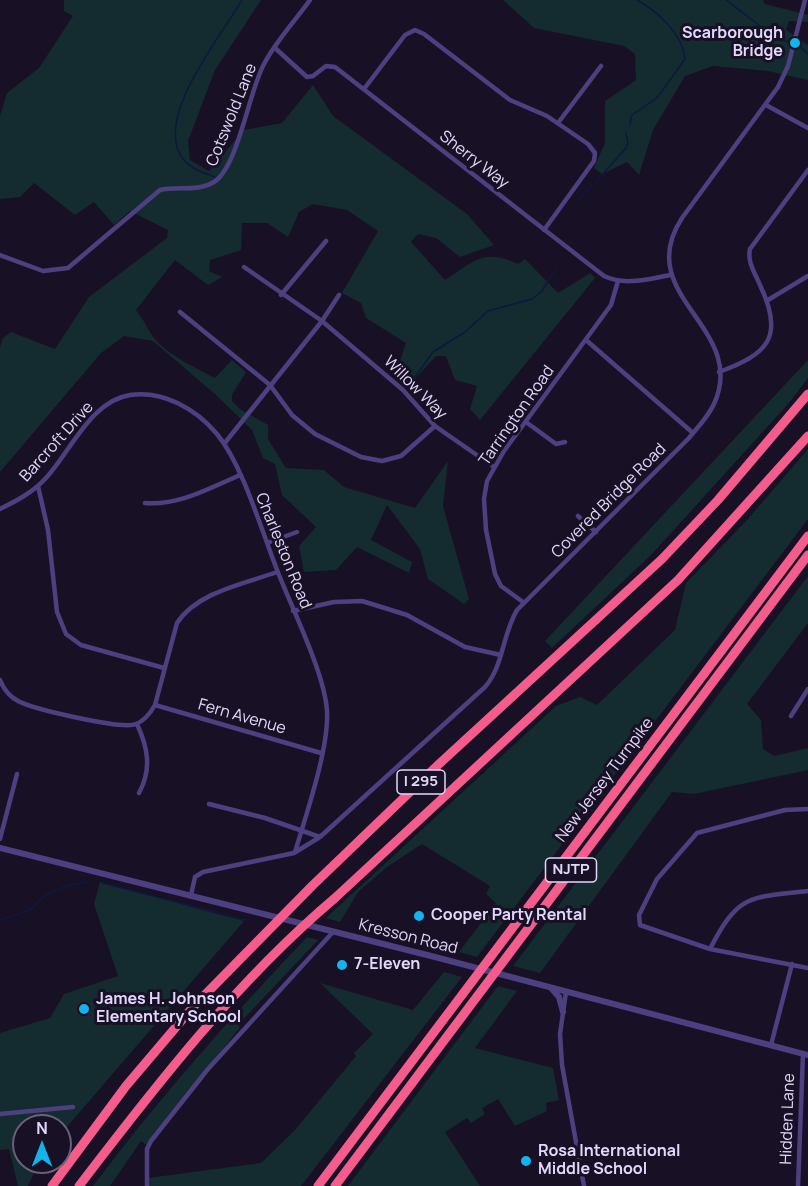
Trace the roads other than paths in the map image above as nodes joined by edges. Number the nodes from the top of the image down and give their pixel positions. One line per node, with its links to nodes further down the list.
1 (310, 0): 3 (street, Cotswold Lane)
2 (805, 0): 6 (street, Covered Bridge Road)
3 (275, 48): 5 (street, Sherry Way); 12 (street, Cotswold Lane)
4 (601, 66): 7 (street)
5 (364, 89): 7 (street); 10 (street, Sherry Way)
6 (766, 105): 8 (street); 14 (street, Covered Bridge Road)
7 (558, 123): 10 (street)
8 (808, 128)
9 (808, 170): 19 (street)
10 (544, 230): 16 (street, Sherry Way)
11 (326, 241): 17 (street)
12 (0, 255)
13 (244, 267): 17 (street, Willow Way)
14 (671, 275): 16 (street); 23 (street, Covered Bridge Road)
15 (808, 276): 19 (street)
16 (618, 281): 22 (street, Tarrington Road)
17 (281, 295): 21 (street, Willow Way)
18 (339, 295): 21 (street)
19 (768, 300): 23 (street)
20 (180, 312): 24 (street)
21 (322, 321): 24 (street); 27 (street, Willow Way)
22 (586, 340): 26 (street, Tarrington Road); 28 (street)
23 (718, 372): 28 (street, Covered Bridge Road)
24 (270, 385): 27 (street); 31 (street)
25 (808, 394): 76 (highway, I 295)
26 (526, 422): 30 (street); 32 (street, Tarrington Road)
27 (435, 426): 32 (street, Willow Way)
28 (693, 432): 39 (street, Covered Bridge Road)
29 (808, 436): 77 (highway, I 295)
30 (564, 442)
31 (224, 444): 33 (street, Charleston Road); 34 (street, Barcroft Drive)
32 (494, 467): 44 (street, Tarrington Road)
33 (240, 475): 35 (street); 41 (street, Charleston Road)
34 (38, 486): 36 (street, Barcroft Drive); 47 (street)
35 (145, 503)
36 (0, 509)
37 (578, 516): 39 (street)
38 (297, 532): 41 (street)
39 (596, 532): 44 (street, Covered Bridge Road)
40 (808, 536): 79 (highway, New Jersey Turnpike / NJTP)
41 (267, 543): 43 (street, Charleston Road)
42 (808, 555): 80 (highway, New Jersey Turnpike / NJTP)
43 (277, 572): 45 (street, Charleston Road); 47 (street)
44 (523, 602): 46 (street, Covered Bridge Road)
45 (293, 612): 46 (street); 53 (street, Charleston Road)
46 (501, 655): 59 (street, Covered Bridge Road)
47 (164, 668): 50 (street)
48 (0, 680): 52 (street)
49 (808, 689): 51 (street)
50 (155, 705): 52 (street); 53 (street, Fern Avenue)
51 (791, 716)
52 (137, 724): 55 (street)
53 (321, 753): 58 (street, Charleston Road)
54 (17, 774): 60 (street)
55 (139, 794)
56 (209, 804): 58 (street)
57 (808, 808): 66 (street)
58 (301, 830): 59 (street); 62 (street, Charleston Road)
59 (320, 837): 62 (street, Covered Bridge Road)
60 (0, 838)
61 (0, 848): 64 (street, Kresson Road)
62 (294, 853): 64 (street, Covered Bridge Road)
63 (808, 891): 66 (street)
64 (191, 895): 65 (street, Kresson Road)
65 (333, 932): 69 (street, Kresson Road); 78 (street)
66 (710, 949): 67 (street)
67 (792, 964): 68 (street); 72 (street)
68 (808, 968)
69 (551, 987): 70 (street, Kresson Road); 71 (street)
70 (566, 992): 71 (street); 72 (street, Kresson Road)
71 (563, 1012): 81 (street)
72 (771, 1046): 73 (street, Kresson Road)
73 (805, 1054): 82 (street, Hidden Lane)
74 (73, 1107): 75 (street)
75 (0, 1114)
76 (52, 1186)
77 (79, 1186)
78 (147, 1186)
79 (316, 1186)
80 (335, 1186)
81 (584, 1186)
82 (798, 1186)

